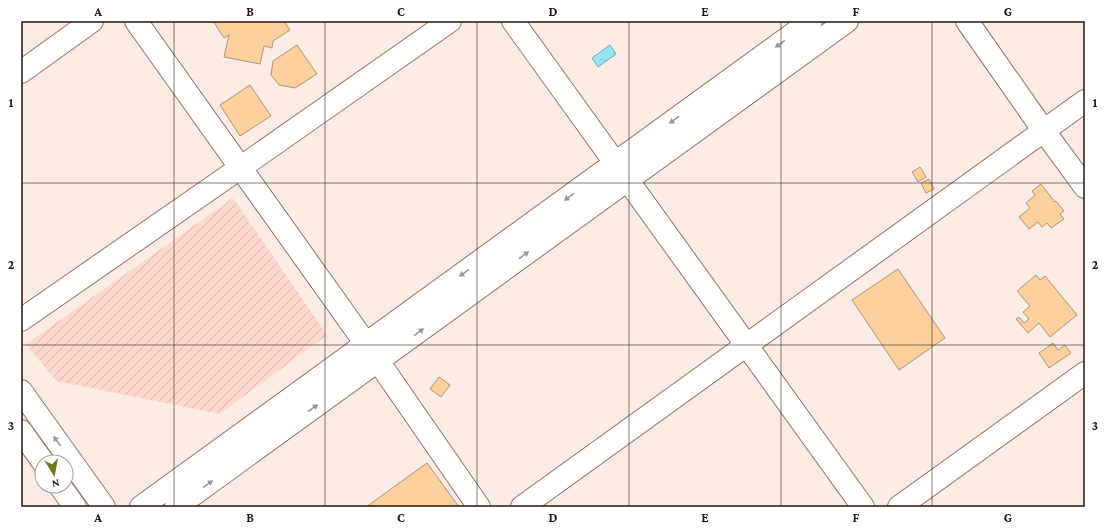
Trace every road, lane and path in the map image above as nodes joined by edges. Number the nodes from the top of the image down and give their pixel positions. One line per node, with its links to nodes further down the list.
1 (92, 21): 8 (street)
2 (136, 21): 11 (street)
3 (450, 21): 11 (street)
4 (512, 21): 12 (street)
5 (811, 21): 12 (street, one-way to 12)
6 (847, 21): 12 (street)
7 (967, 21): 10 (street)
8 (21, 72)
9 (1085, 101): 10 (street)
10 (1044, 131): 13 (street); 15 (street)
11 (240, 168): 14 (street); 16 (street)
12 (621, 172): 15 (street); 16 (street)
13 (1085, 187)
14 (21, 320)
15 (746, 345): 27 (street); 28 (street)
16 (372, 353): 24 (street); 25 (street, one-way to 16); 26 (street)
17 (1085, 373): 29 (street)
18 (21, 391): 23 (street, one-way to 18)
19 (21, 431): 20 (street)
20 (37, 454)
21 (66, 494): 22 (street)
22 (75, 507)
23 (104, 507)
24 (141, 507)
25 (176, 507)
26 (478, 507)
27 (522, 507)
28 (864, 507)
29 (900, 507)

